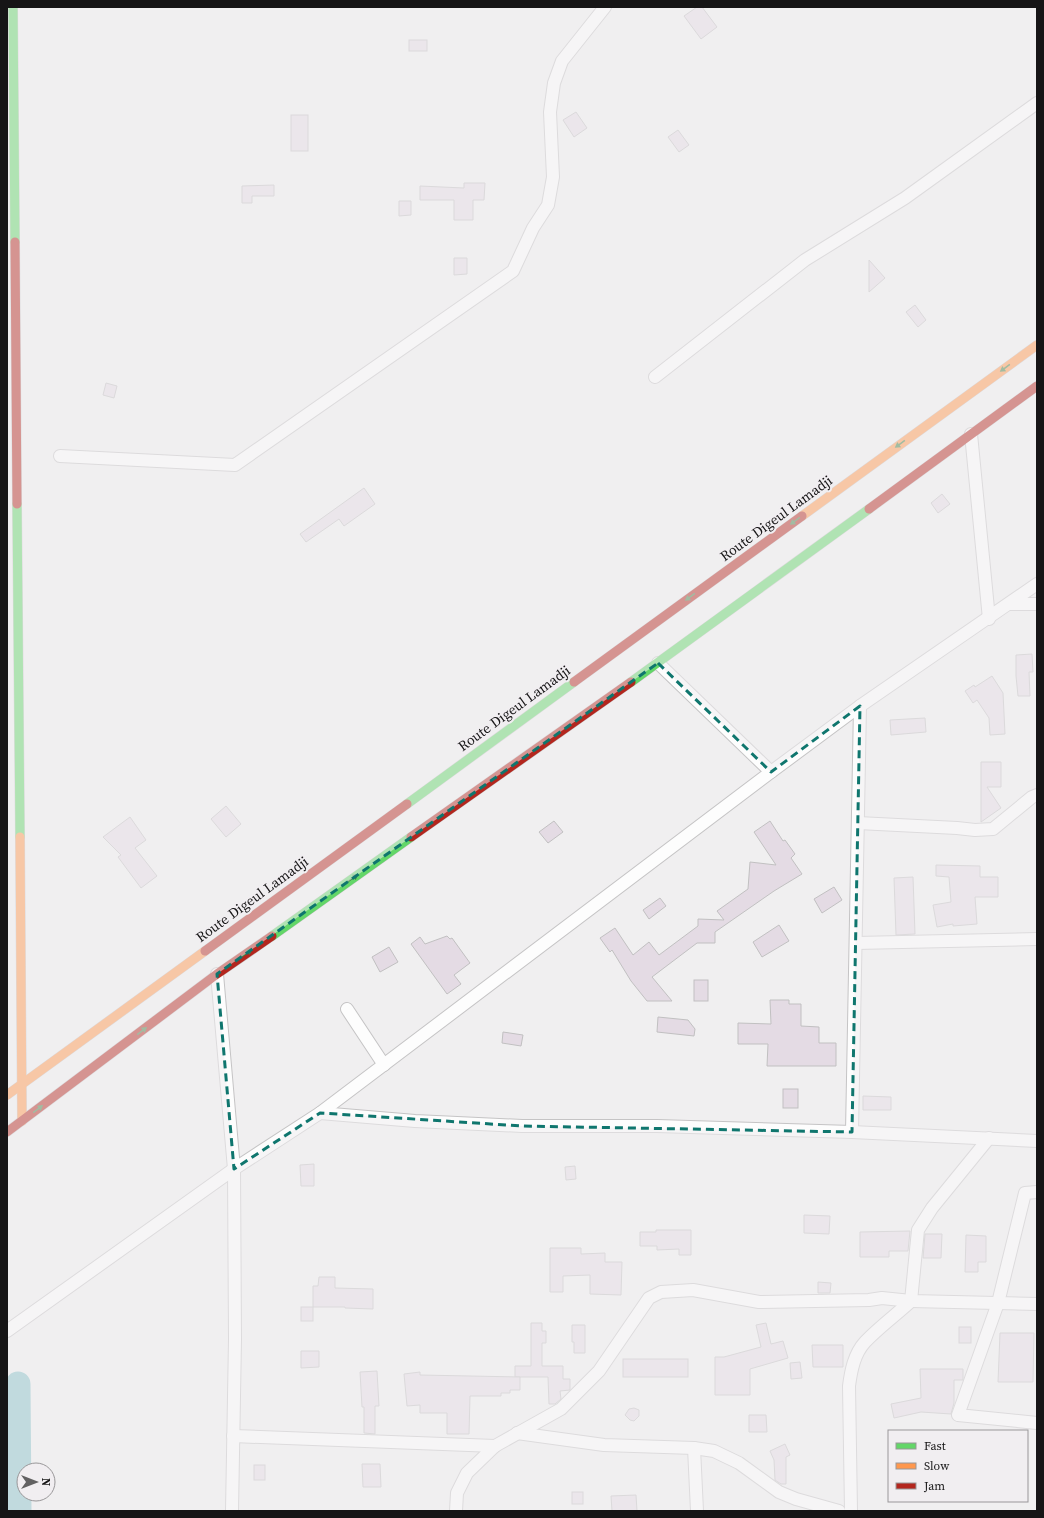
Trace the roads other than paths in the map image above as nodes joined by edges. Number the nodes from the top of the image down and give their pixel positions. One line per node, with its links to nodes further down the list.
1 (13, 7): 23 (main road)
2 (605, 7): 8 (street)
3 (1037, 103): 5 (street)
4 (1037, 345): 23 (main road, Route Digeul Lamadji, one-way to 23)
5 (655, 377)
6 (1037, 386): 7 (main road)
7 (971, 434): 12 (street); 13 (main road)
8 (60, 456)
9 (1037, 584): 10 (street)
10 (1010, 604): 11 (street); 12 (street)
11 (1037, 604)
12 (989, 619): 14 (street)
13 (658, 663): 15 (street); 20 (main road, one-way to 13)
14 (860, 706): 15 (street); 17 (street)
15 (771, 772): 22 (street)
16 (1037, 795): 17 (street)
17 (858, 824): 19 (street)
18 (1037, 939): 19 (street)
19 (856, 943): 28 (street)
20 (217, 974): 26 (main road, one-way to 20); 31 (street)
21 (347, 1009): 22 (street)
22 (384, 1065): 25 (street)
23 (22, 1084): 24 (main road, Route Digeul Lamadji); 26 (main road)
24 (7, 1095)
25 (320, 1113): 28 (street); 31 (street)
26 (22, 1121): 27 (main road)
27 (7, 1132)
28 (852, 1132): 29 (street)
29 (989, 1138): 30 (street); 33 (street)
30 (1037, 1141)
31 (234, 1169): 36 (street); 39 (street)
32 (1037, 1192): 34 (street)
33 (911, 1301): 34 (street); 38 (street); 46 (street)
34 (998, 1303): 35 (street); 37 (street)
35 (1037, 1304)
36 (7, 1331)
37 (1037, 1423)
38 (517, 1434): 40 (street); 41 (street)
39 (234, 1436): 40 (street); 42 (street)
40 (495, 1446): 43 (street)
41 (694, 1448): 44 (street); 45 (street)
42 (232, 1511)
43 (456, 1511)
44 (697, 1511)
45 (838, 1511)
46 (851, 1511)

